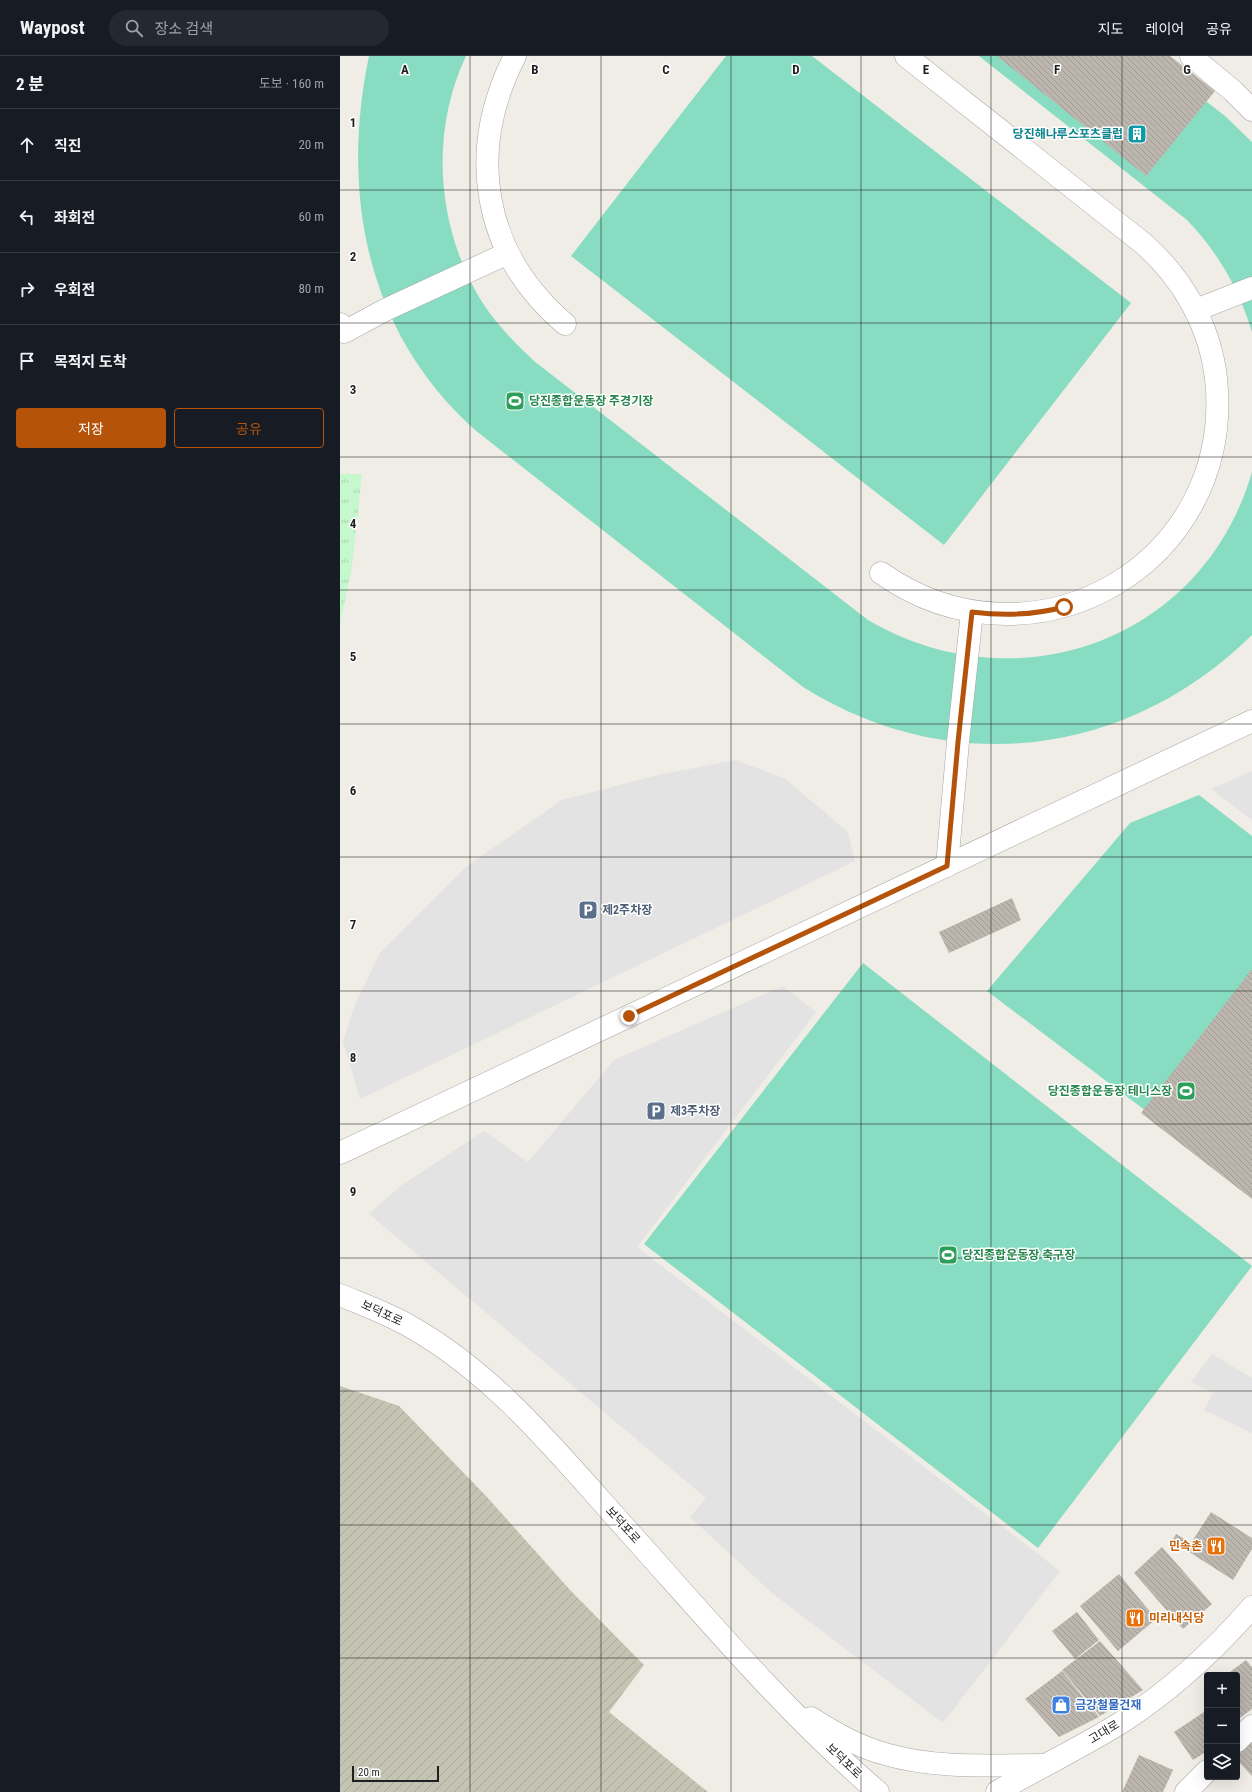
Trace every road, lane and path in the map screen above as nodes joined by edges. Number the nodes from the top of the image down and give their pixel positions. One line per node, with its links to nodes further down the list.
1 (515, 56): 5 (street)
2 (906, 56): 7 (street)
3 (1192, 56): 4 (street)
4 (1252, 110)
5 (508, 253): 8 (street); 9 (street)
6 (1252, 288): 7 (street)
7 (1196, 310): 11 (street)
8 (565, 324)
9 (342, 328)
10 (881, 573): 11 (street)
11 (972, 612): 13 (street)
12 (1252, 722): 13 (street)
13 (947, 866): 14 (street)
14 (340, 1153)
15 (340, 1295): 17 (street, 보덕포로)
16 (1248, 1617): 20 (street, 고대로)
17 (776, 1694): 20 (street); 22 (street, 보덕포로)
18 (1252, 1726): 19 (street)
19 (1240, 1738)
20 (1046, 1765): 23 (street, 고대로); 24 (street)
21 (1204, 1774): 25 (street)
22 (878, 1792)
23 (997, 1792)
24 (1021, 1792)
25 (1186, 1792)

